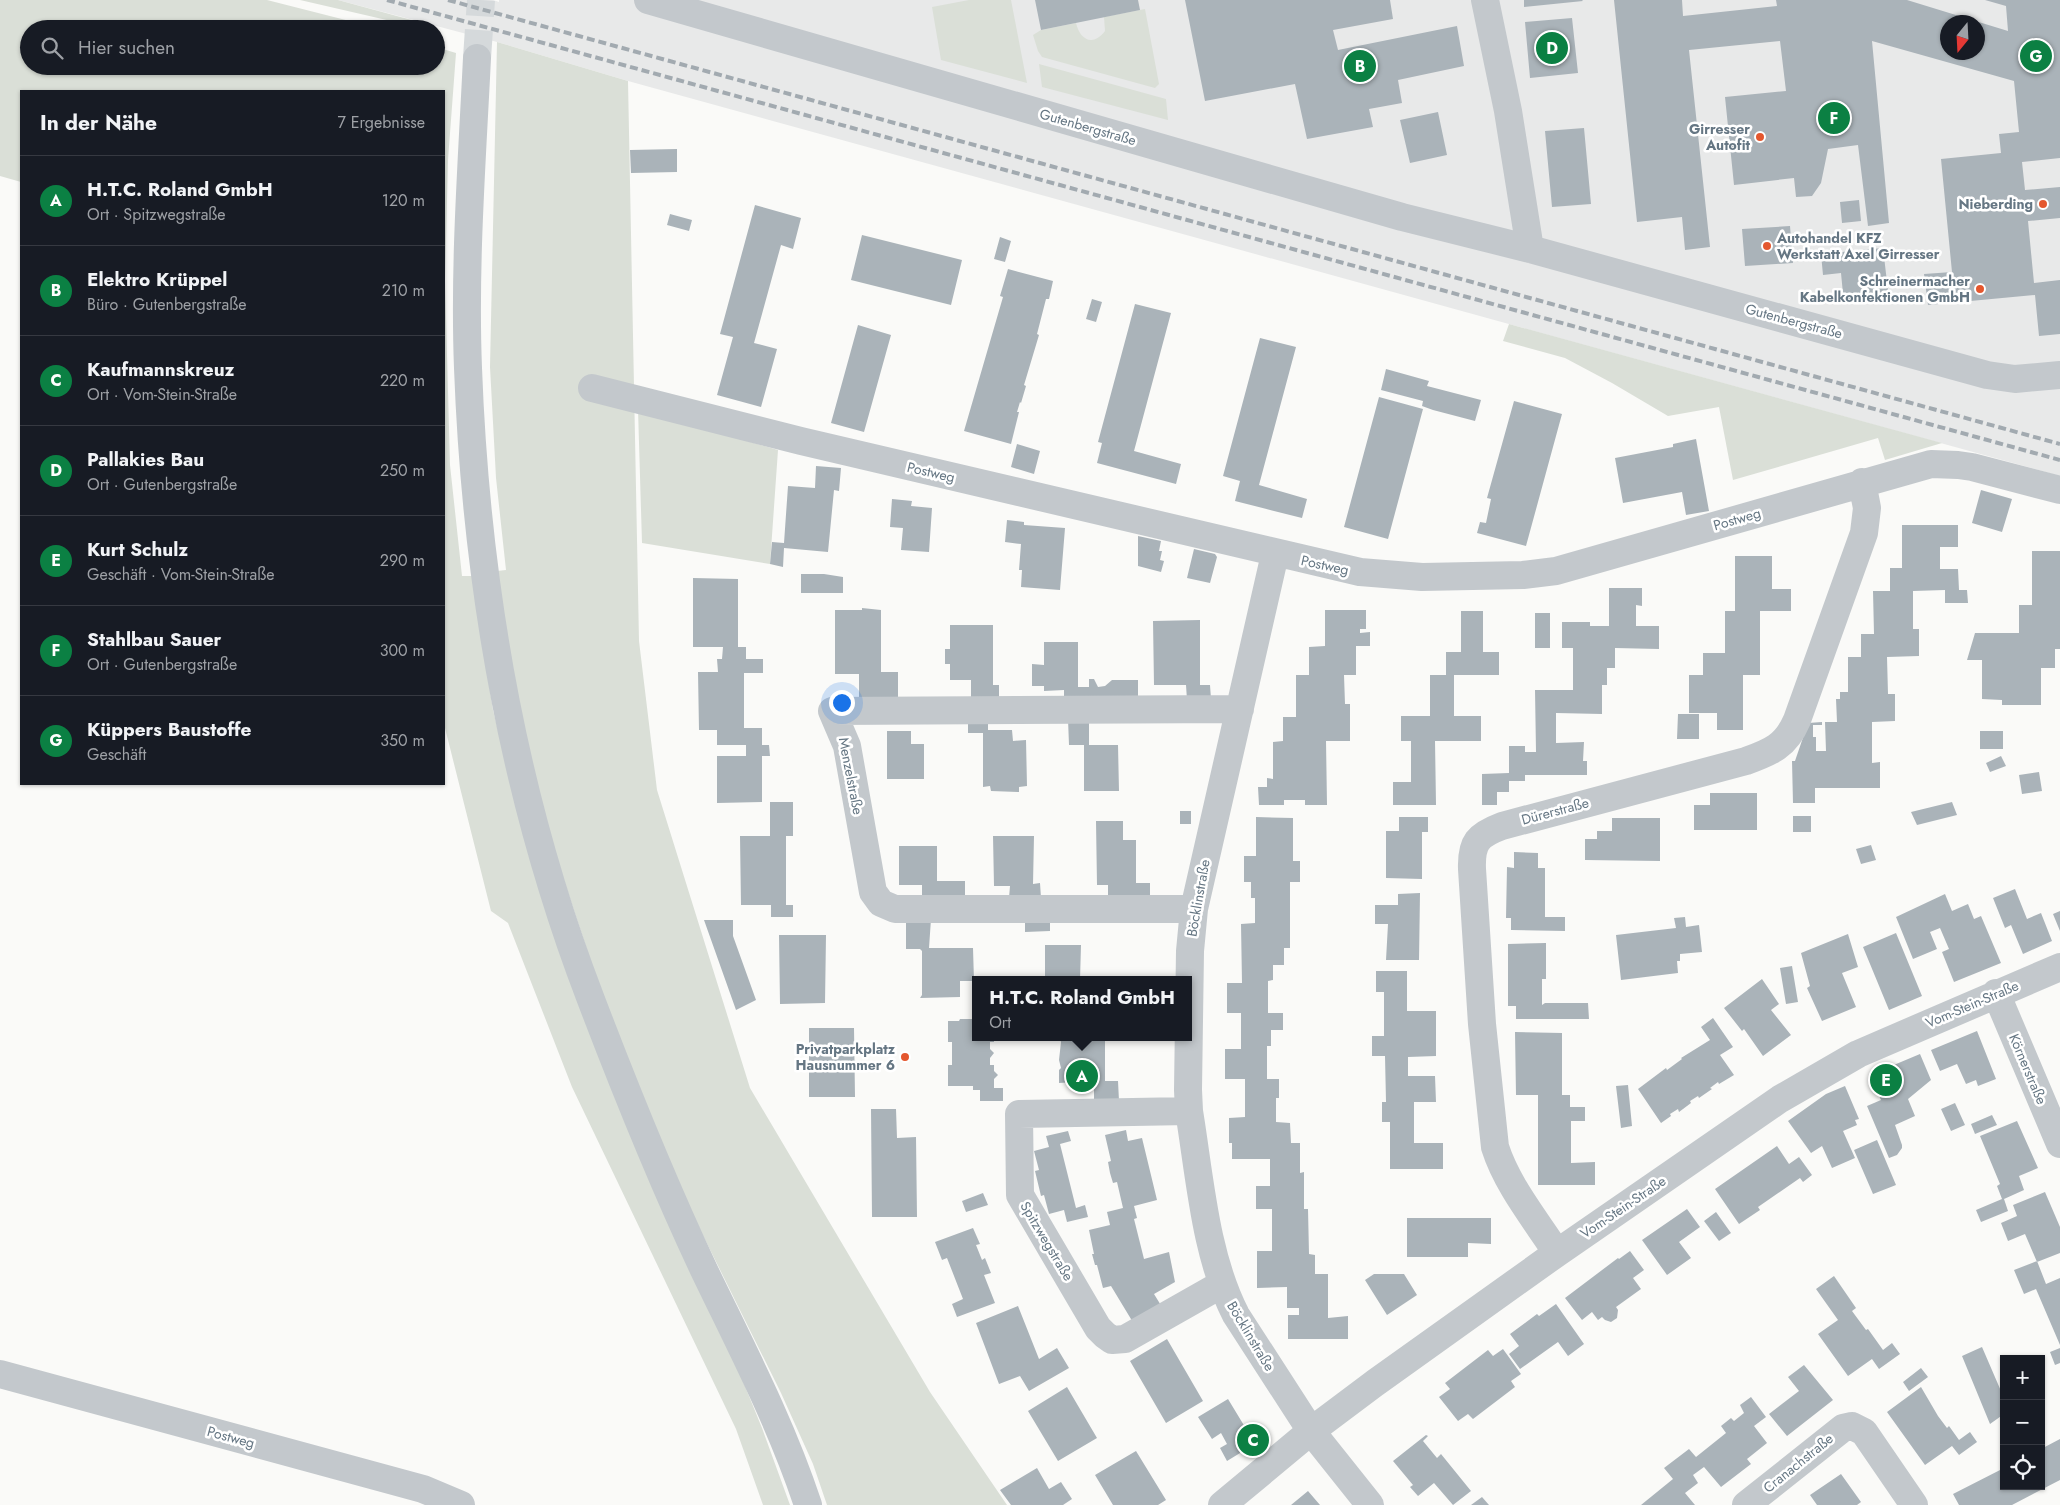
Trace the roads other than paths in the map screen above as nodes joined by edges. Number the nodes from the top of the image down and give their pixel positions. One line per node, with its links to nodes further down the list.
1 (648, 0): 4 (street, Gutenbergstraße)
2 (1486, 0): 4 (street)
3 (477, 58): 23 (street)
4 (1530, 250): 5 (street, Gutenbergstraße)
5 (2060, 375)
6 (592, 388): 9 (street, Postweg)
7 (1862, 482): 8 (street, Postweg); 9 (street, Postweg); 18 (street, Dürerstraße)
8 (2060, 490)
9 (1275, 554): 10 (street, Böcklinstraße)
10 (1240, 709): 11 (street, Böcklinstraße); 11 (street, Menzelstraße)
11 (1194, 908): 13 (street, Böcklinstraße)
12 (2060, 967): 14 (street, Vom-Stein-Straße)
13 (1190, 976)
14 (1996, 993): 17 (street, Körnerstraße); 18 (street, Vom-Stein-Straße)
15 (1189, 1041): 16 (street, Böcklinstraße)
16 (1190, 1112): 19 (street, Böcklinstraße); 19 (street, Spitzwegstraße)
17 (2060, 1144)
18 (1557, 1252): 21 (street, Vom-Stein-Straße)
19 (1222, 1284): 21 (street, Böcklinstraße)
20 (0, 1374): 22 (street, Postweg)
21 (1311, 1431): 24 (street, Vom-Stein-Straße); 25 (street, Böcklinstraße)
22 (461, 1505)
23 (808, 1505)
24 (1222, 1505)
25 (1370, 1505)
26 (1746, 1505): 27 (street, Cranachstraße)
27 (1914, 1505)

